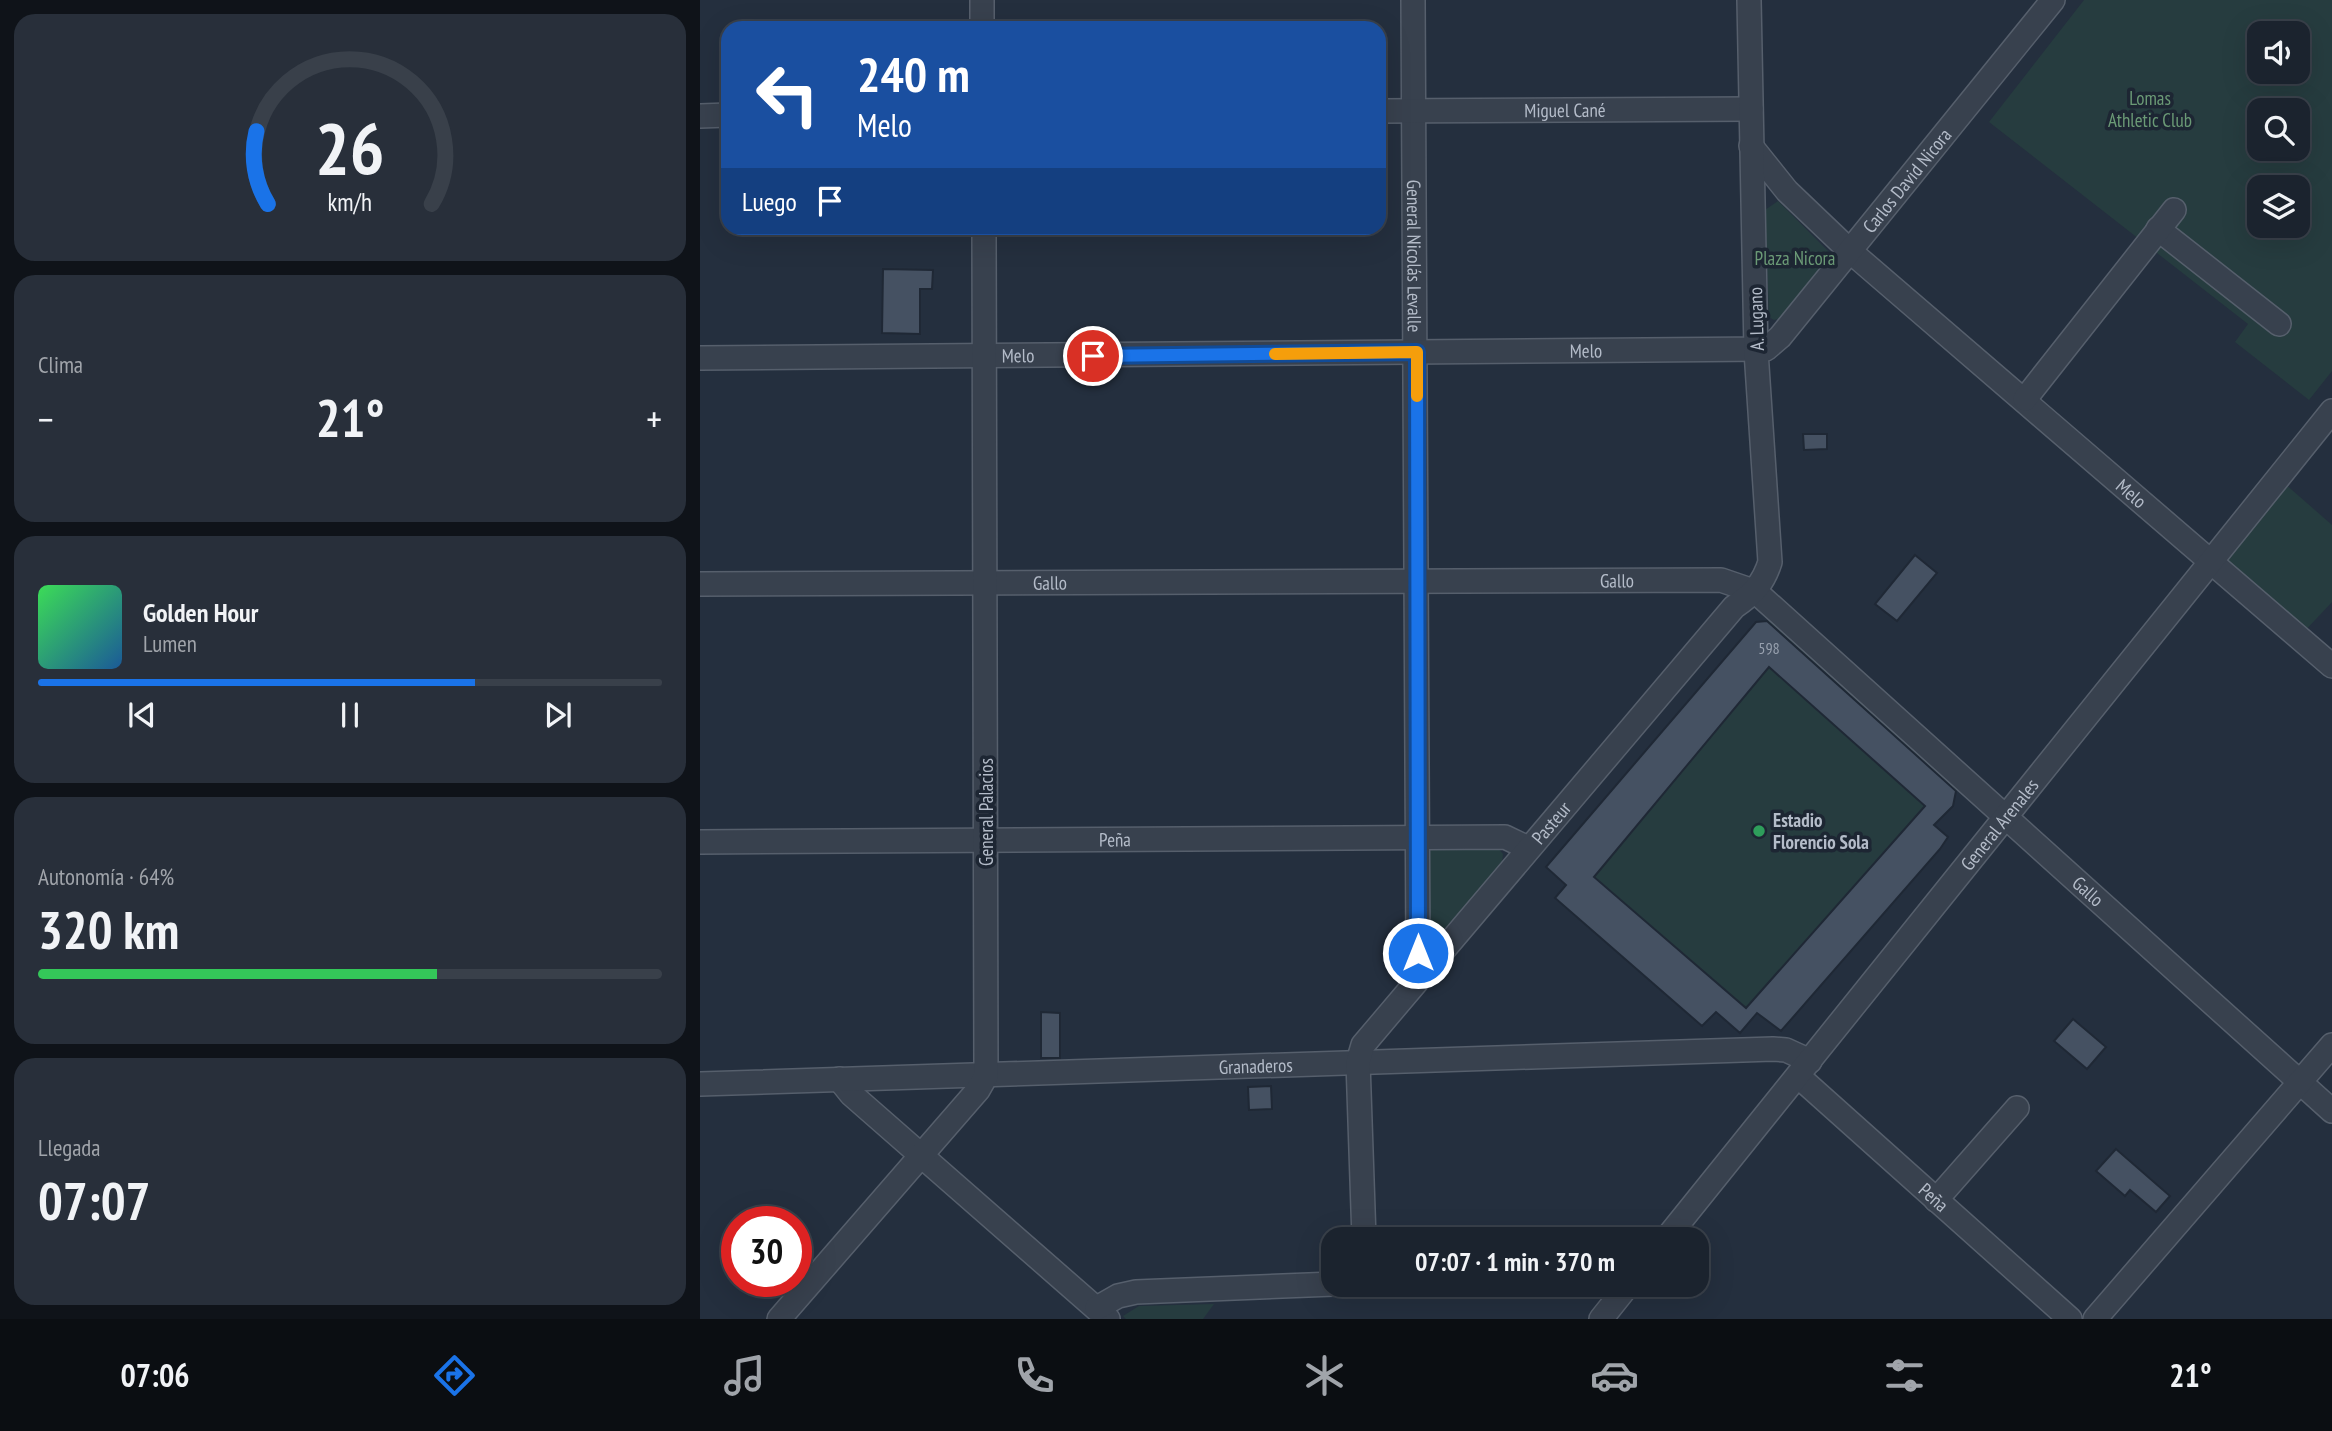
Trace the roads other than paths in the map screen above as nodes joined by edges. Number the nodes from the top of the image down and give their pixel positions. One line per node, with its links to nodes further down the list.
1 (982, 0): 5 (street)
2 (1413, 0): 8 (street, General Nicolás Levalle)
3 (1749, 0): 6 (street, A. Lugano)
4 (2053, 0): 15 (street, Carlos David Nicora)
5 (982, 21)
6 (1751, 109): 8 (street, Miguel Cané); 11 (street, A. Lugano)
7 (1386, 111): 8 (street, Miguel Cané)
8 (1413, 111): 18 (street, General Nicolás Levalle)
9 (700, 116): 10 (street)
10 (721, 116)
11 (1751, 146): 15 (street, Melo); 17 (street, A. Lugano)
12 (2174, 209): 13 (street)
13 (2158, 229): 16 (street); 21 (street)
14 (984, 235): 19 (street, General Palacios)
15 (1851, 252): 17 (street, Carlos David Nicora); 21 (street, Melo)
16 (2279, 324)
17 (1756, 351): 18 (street, Melo); 27 (street, A. Lugano)
18 (1417, 352): 19 (street, Melo); 24 (street, General Nicolás Levalle)
19 (985, 357): 20 (street, Melo); 26 (street, General Palacios)
20 (700, 358)
21 (2025, 399): 23 (street, Melo)
22 (2332, 411): 23 (street, General Arenales)
23 (2212, 561): 28 (street, Melo); 29 (street, General Arenales)
24 (1417, 581): 26 (street, Gallo); 27 (street, Gallo); 30 (street, General Nicolás Levalle)
25 (700, 584): 26 (street, Gallo)
26 (985, 584): 31 (street, General Palacios)
27 (1756, 592): 29 (street, Gallo); 33 (street, Pasteur)
28 (2332, 666)
29 (2005, 819): 37 (street, General Arenales); 40 (street, Gallo)
30 (1418, 836): 31 (street, Peña); 33 (street, Peña); 34 (street, General Nicolás Levalle)
31 (986, 841): 32 (street, Peña); 38 (street, General Palacios)
32 (700, 842)
33 (1528, 848): 34 (street, Pasteur)
34 (1425, 970): 36 (street, Pasteur)
35 (2332, 1045): 40 (street)
36 (1358, 1062): 37 (street, Granaderos); 38 (street, Granaderos); 46 (street)
37 (1804, 1069): 45 (street, Peña); 47 (street, General Arenales)
38 (986, 1076): 39 (street, Granaderos); 44 (street)
39 (839, 1079): 41 (street, Granaderos); 44 (street)
40 (2300, 1082): 43 (street, Gallo); 54 (street)
41 (700, 1084)
42 (2017, 1108): 45 (street)
43 (2332, 1111)
44 (919, 1154): 50 (street); 51 (street)
45 (1936, 1200): 53 (street, Peña)
46 (1364, 1227)
47 (1676, 1227)
48 (1321, 1285): 50 (street)
49 (1619, 1297): 52 (street)
50 (1102, 1314)
51 (779, 1319)
52 (1601, 1319)
53 (2070, 1319)
54 (2095, 1319)

